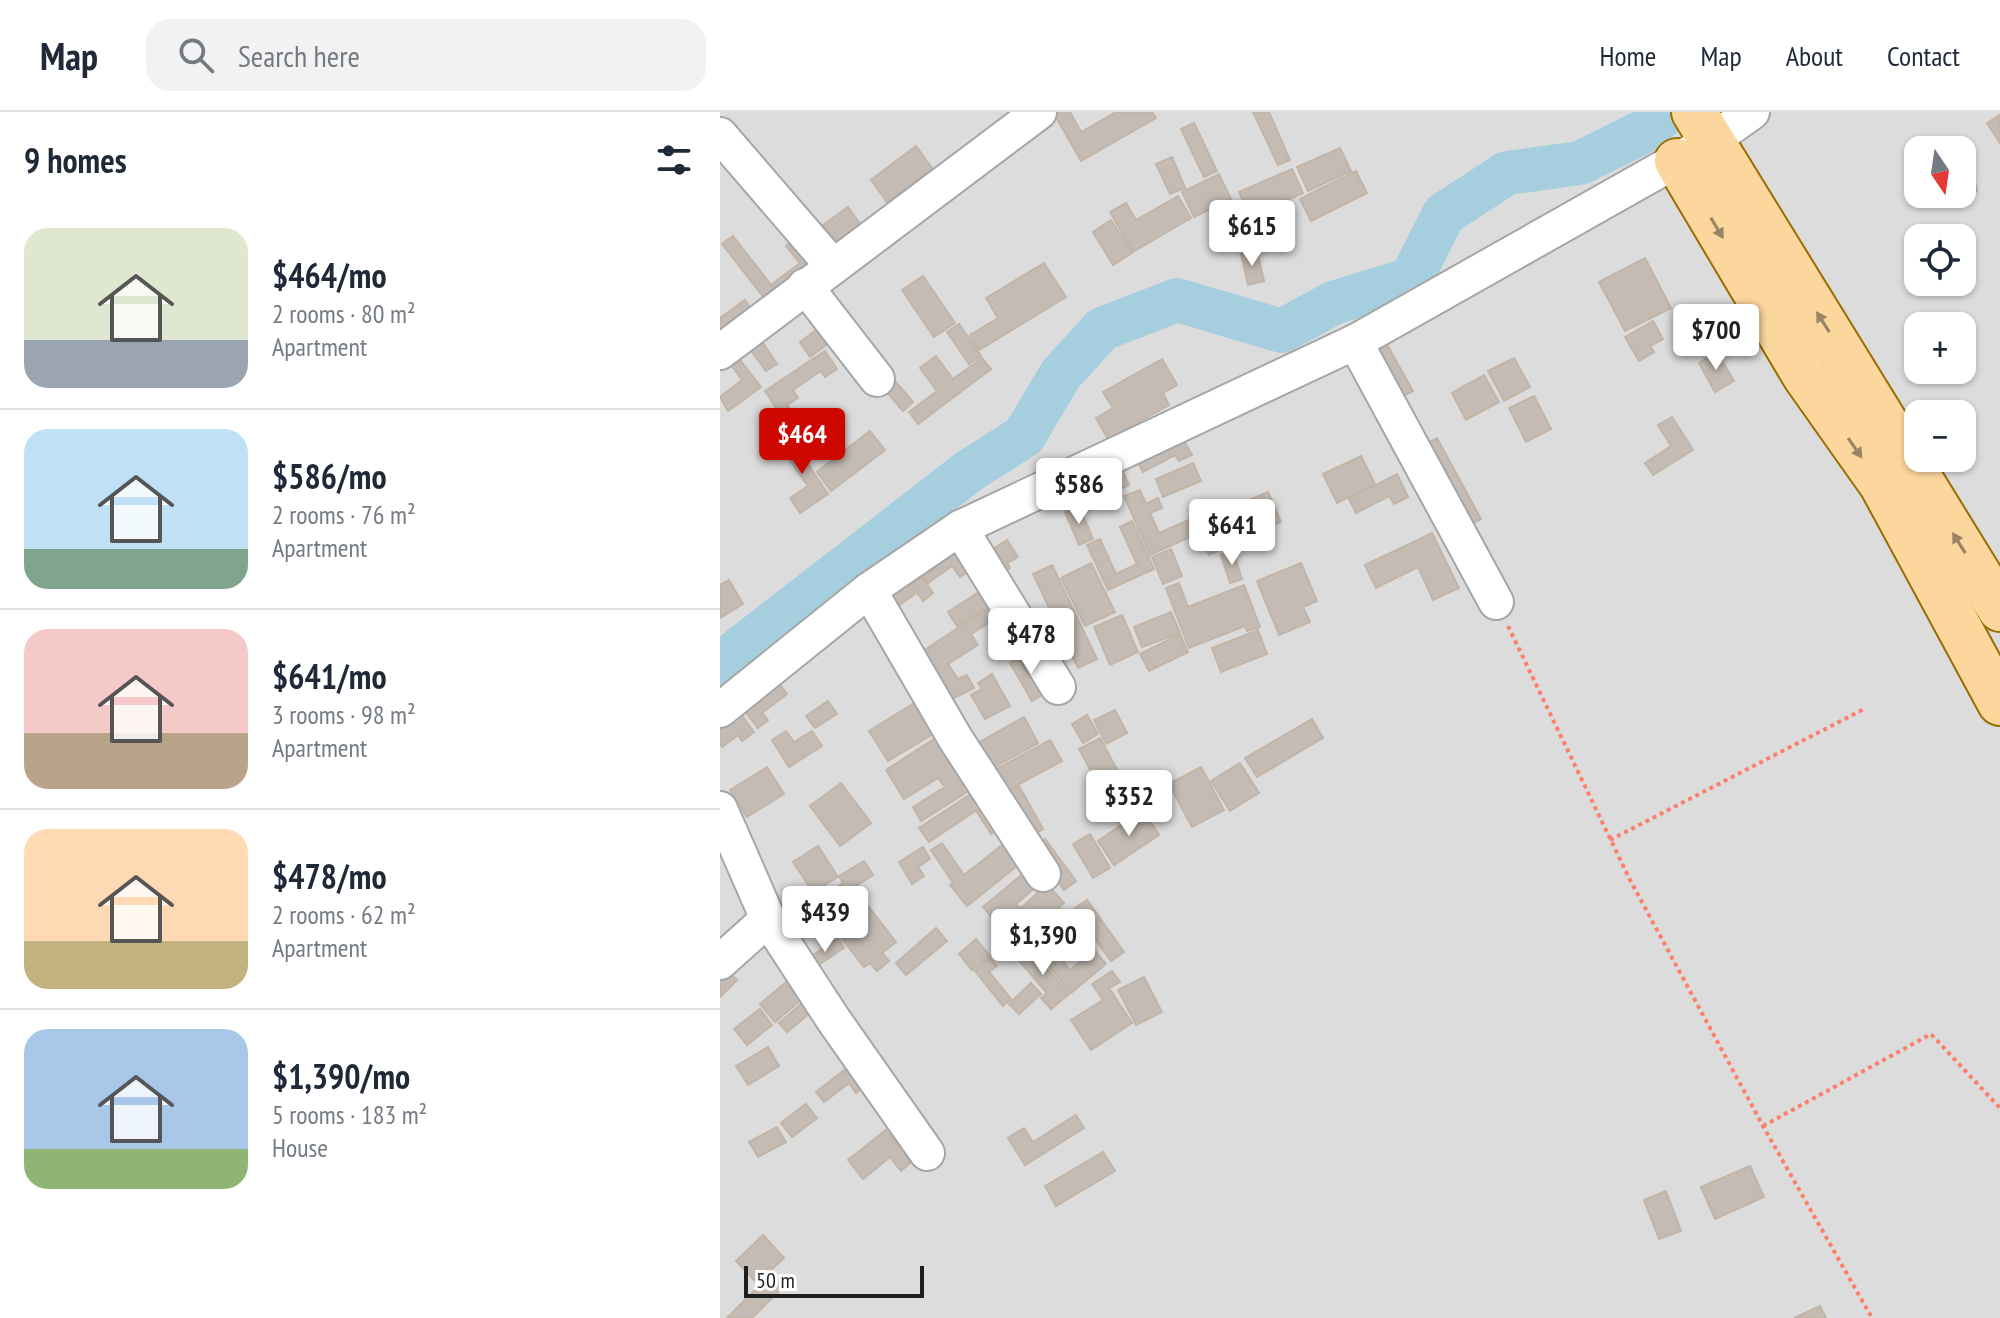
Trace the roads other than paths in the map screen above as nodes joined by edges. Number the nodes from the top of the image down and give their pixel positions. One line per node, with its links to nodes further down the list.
1 (1039, 112): 5 (street)
2 (1752, 112): 4 (street)
3 (720, 135): 5 (street)
4 (1694, 138): 7 (street); 13 (main road, one-way to 4); 15 (main road, one-way to 15)
5 (832, 265): 6 (street)
6 (805, 286): 8 (street); 9 (street)
7 (1355, 342): 10 (street); 12 (street)
8 (720, 352)
9 (877, 379)
10 (960, 528): 11 (street); 14 (street)
11 (869, 590): 16 (street); 18 (street)
12 (1496, 602)
13 (2000, 609)
14 (1058, 687)
15 (2000, 703)
16 (720, 710)
17 (720, 809): 19 (street)
18 (1043, 874)
19 (768, 919): 20 (street); 21 (street)
20 (720, 962)
21 (927, 1153)

